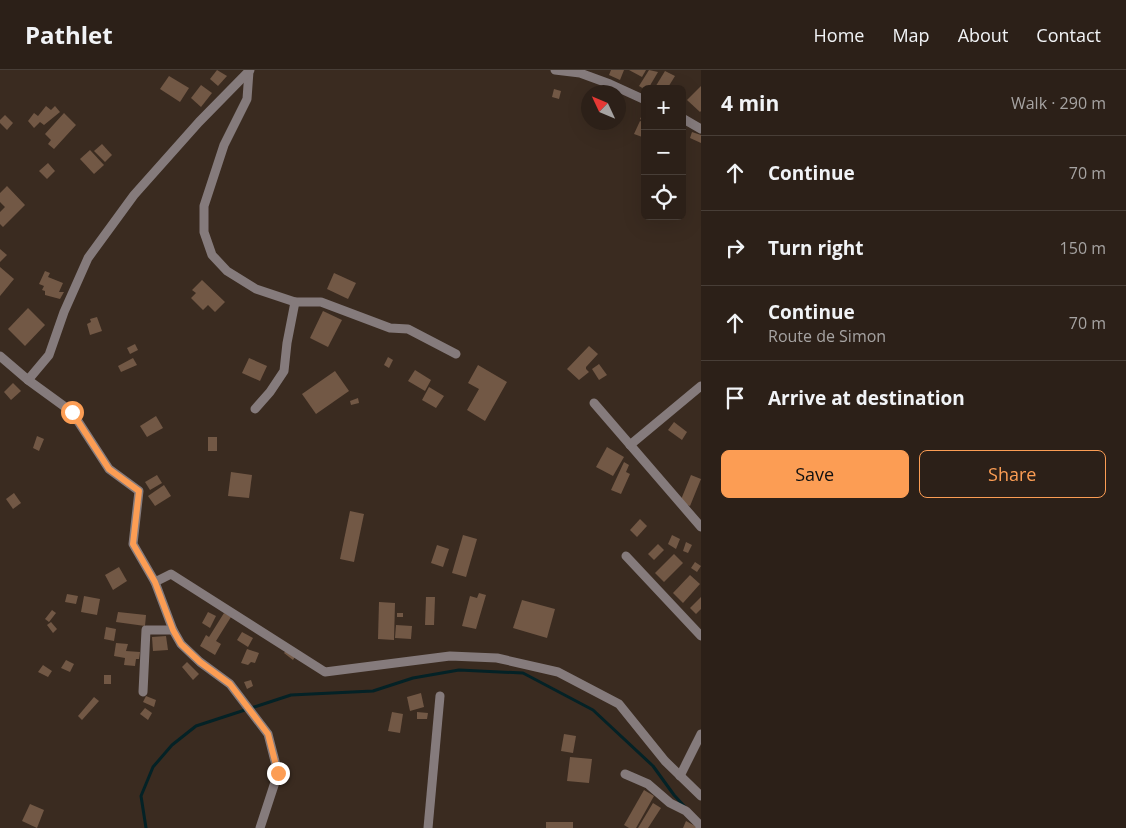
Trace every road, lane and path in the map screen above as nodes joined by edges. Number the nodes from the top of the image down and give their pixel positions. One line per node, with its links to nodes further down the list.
1 (555, 70): 3 (street)
2 (249, 71): 6 (street); 9 (street)
3 (641, 98)
4 (686, 120): 5 (street)
5 (701, 129)
6 (295, 302): 7 (street); 12 (street)
7 (456, 354)
8 (0, 356): 9 (street)
9 (28, 380): 16 (street)
10 (701, 386): 13 (street)
11 (594, 403): 13 (street)
12 (255, 409)
13 (630, 445): 14 (street)
14 (701, 527)
15 (626, 556): 18 (street)
16 (155, 582): 17 (street); 23 (street)
17 (173, 630): 19 (street); 25 (street)
18 (701, 636)
19 (142, 692)
20 (440, 696): 26 (street)
21 (701, 734): 23 (street)
22 (625, 774): 27 (street)
23 (680, 776): 24 (street)
24 (701, 796)
25 (260, 828)
26 (428, 828)
27 (700, 828)

